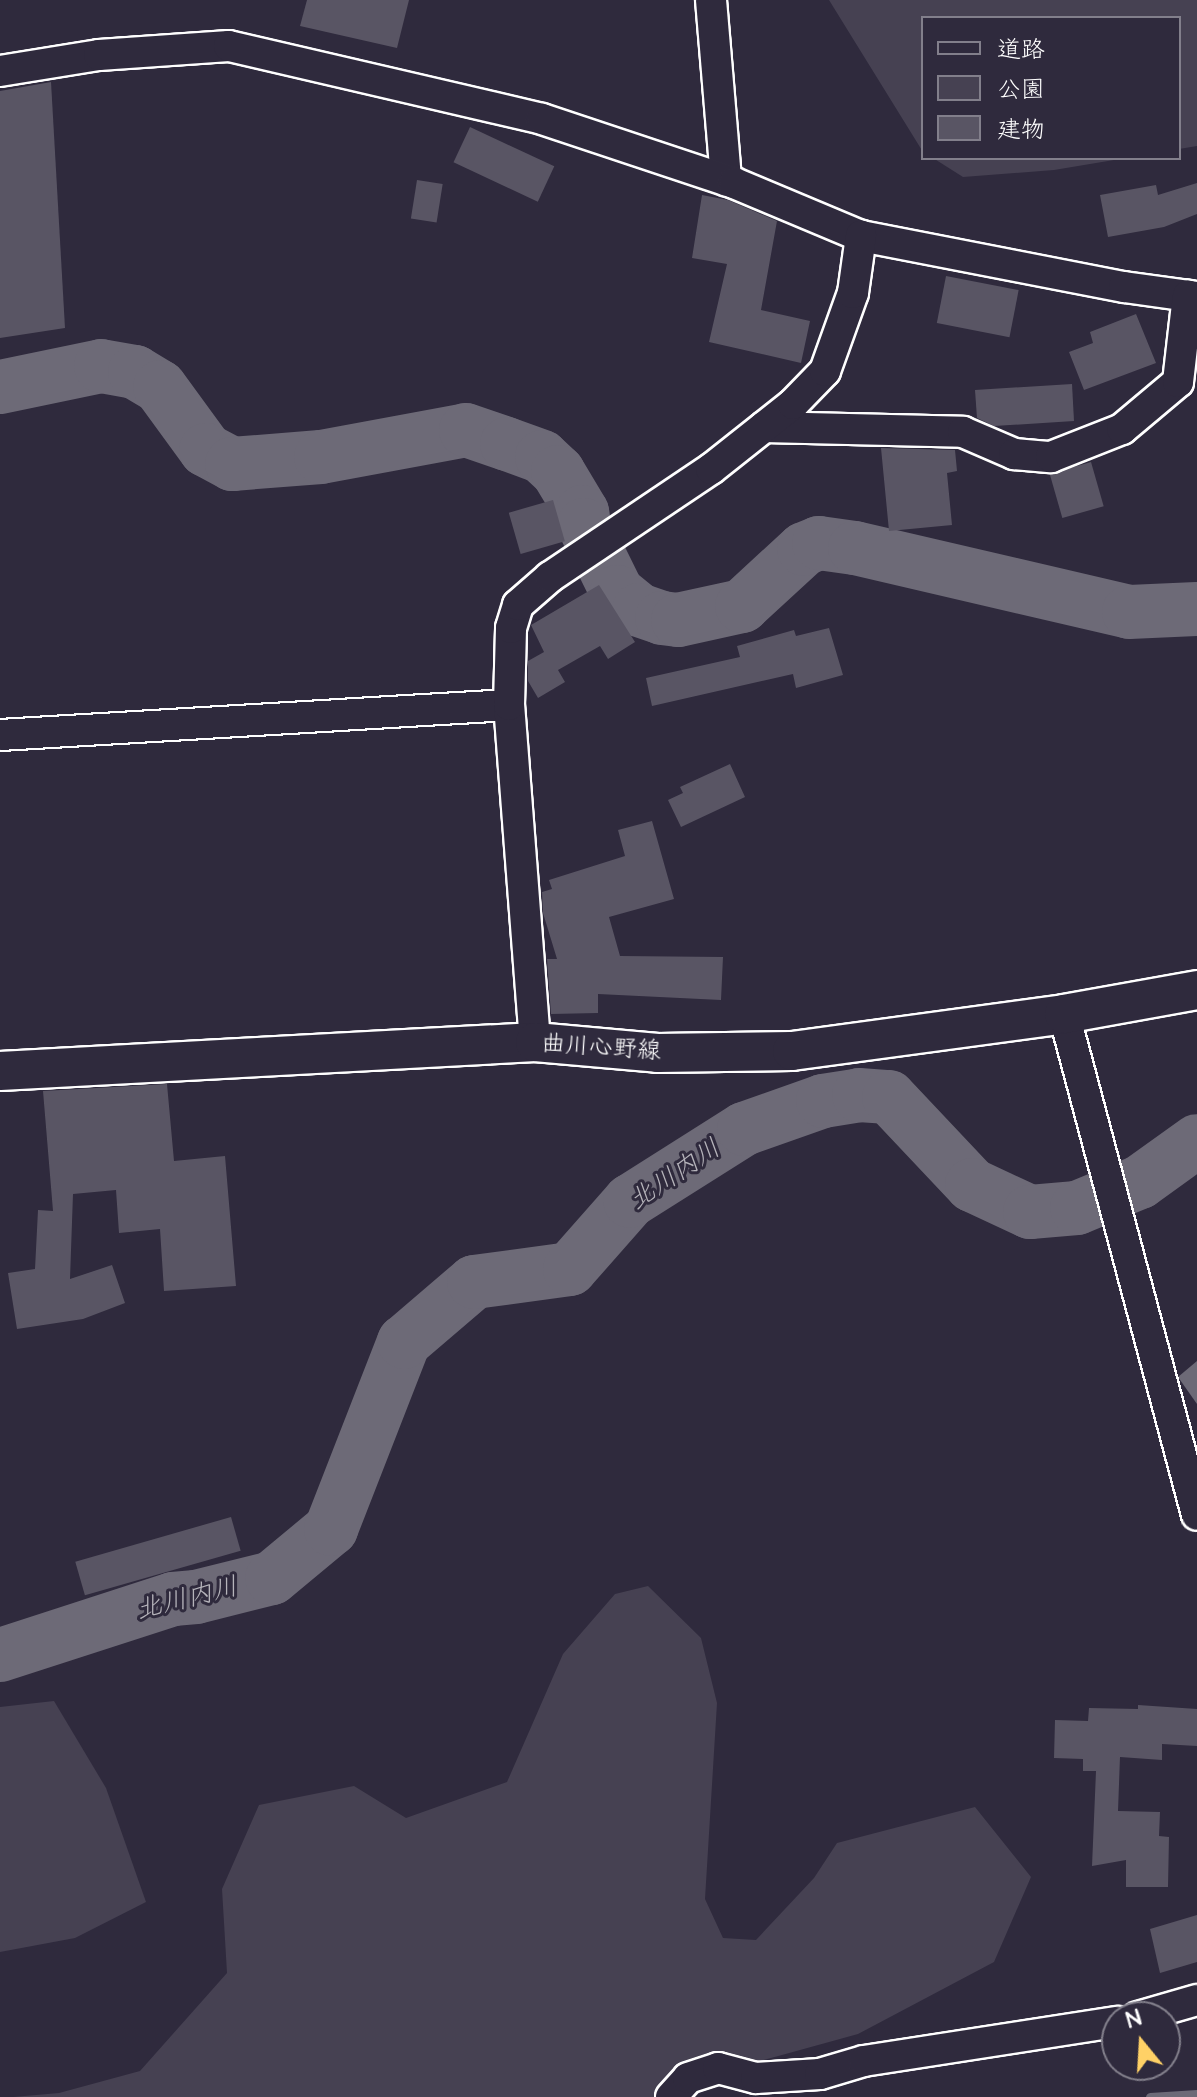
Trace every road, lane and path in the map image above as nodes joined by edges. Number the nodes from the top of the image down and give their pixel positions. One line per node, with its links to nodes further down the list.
1 (711, 0): 3 (street)
2 (0, 71): 3 (street)
3 (726, 180): 4 (street)
4 (861, 236): 5 (street); 6 (street)
5 (1192, 297): 6 (street)
6 (764, 427): 7 (street)
7 (509, 705): 8 (street); 11 (street)
8 (0, 735)
9 (1197, 990): 10 (main road, 曲川心野線)
10 (1064, 1014): 11 (main road, 曲川心野線); 13 (street)
11 (535, 1042): 12 (main road, 曲川心野線)
12 (0, 1071)
13 (1197, 1515)
14 (1101, 2024): 15 (street)
15 (671, 2097)

